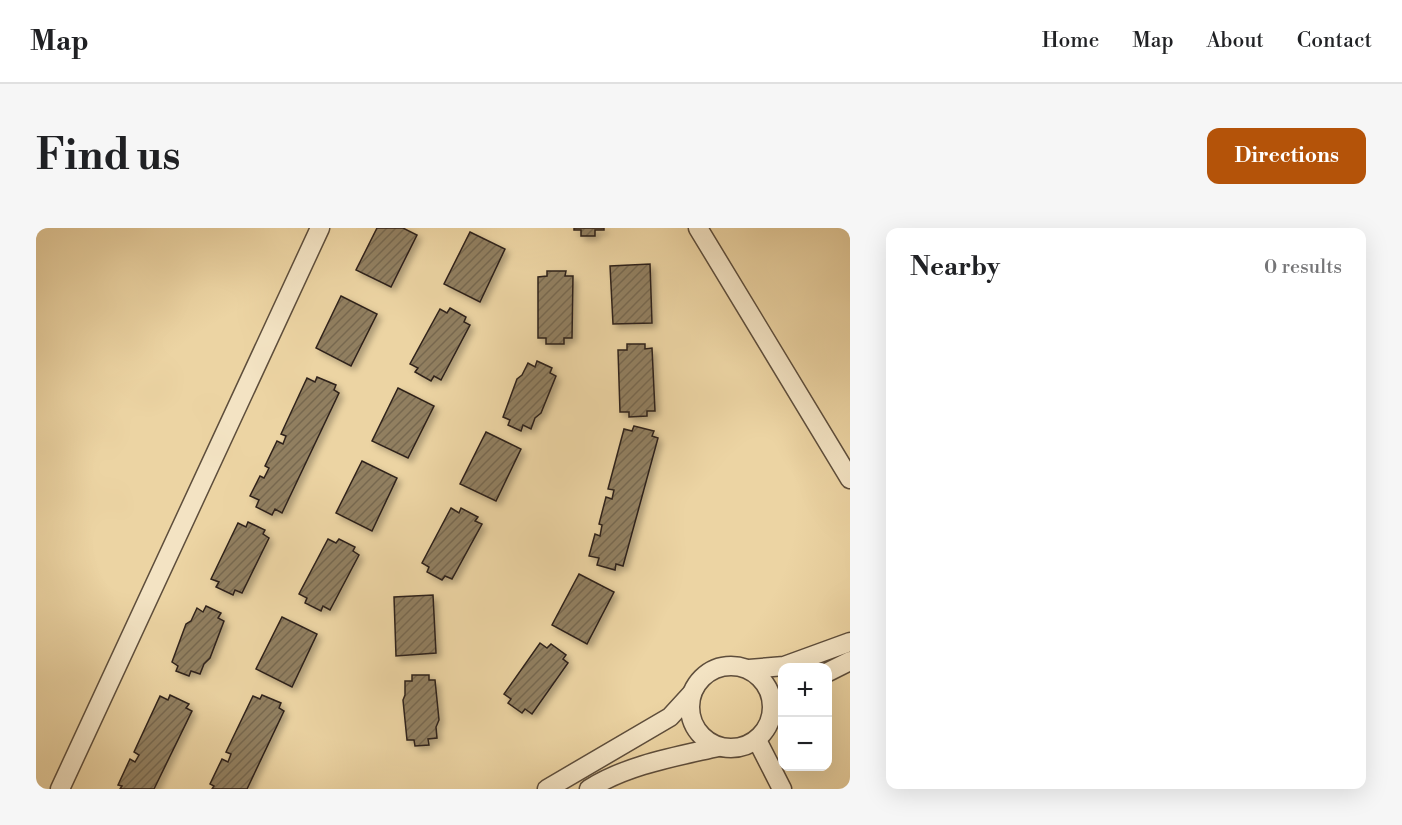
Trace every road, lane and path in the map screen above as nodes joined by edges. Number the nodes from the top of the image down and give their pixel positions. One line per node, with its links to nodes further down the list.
1 (320, 228): 12 (street)
2 (698, 228): 3 (street)
3 (850, 479)
4 (850, 642): 6 (street)
5 (850, 662): 7 (street)
6 (749, 669): 8 (street); 9 (street)
7 (832, 670)
8 (692, 693): 11 (street); 13 (street)
9 (777, 711): 10 (street)
10 (757, 740): 11 (street); 15 (street)
11 (718, 747): 14 (street)
12 (60, 789)
13 (547, 789)
14 (589, 789)
15 (782, 789)

